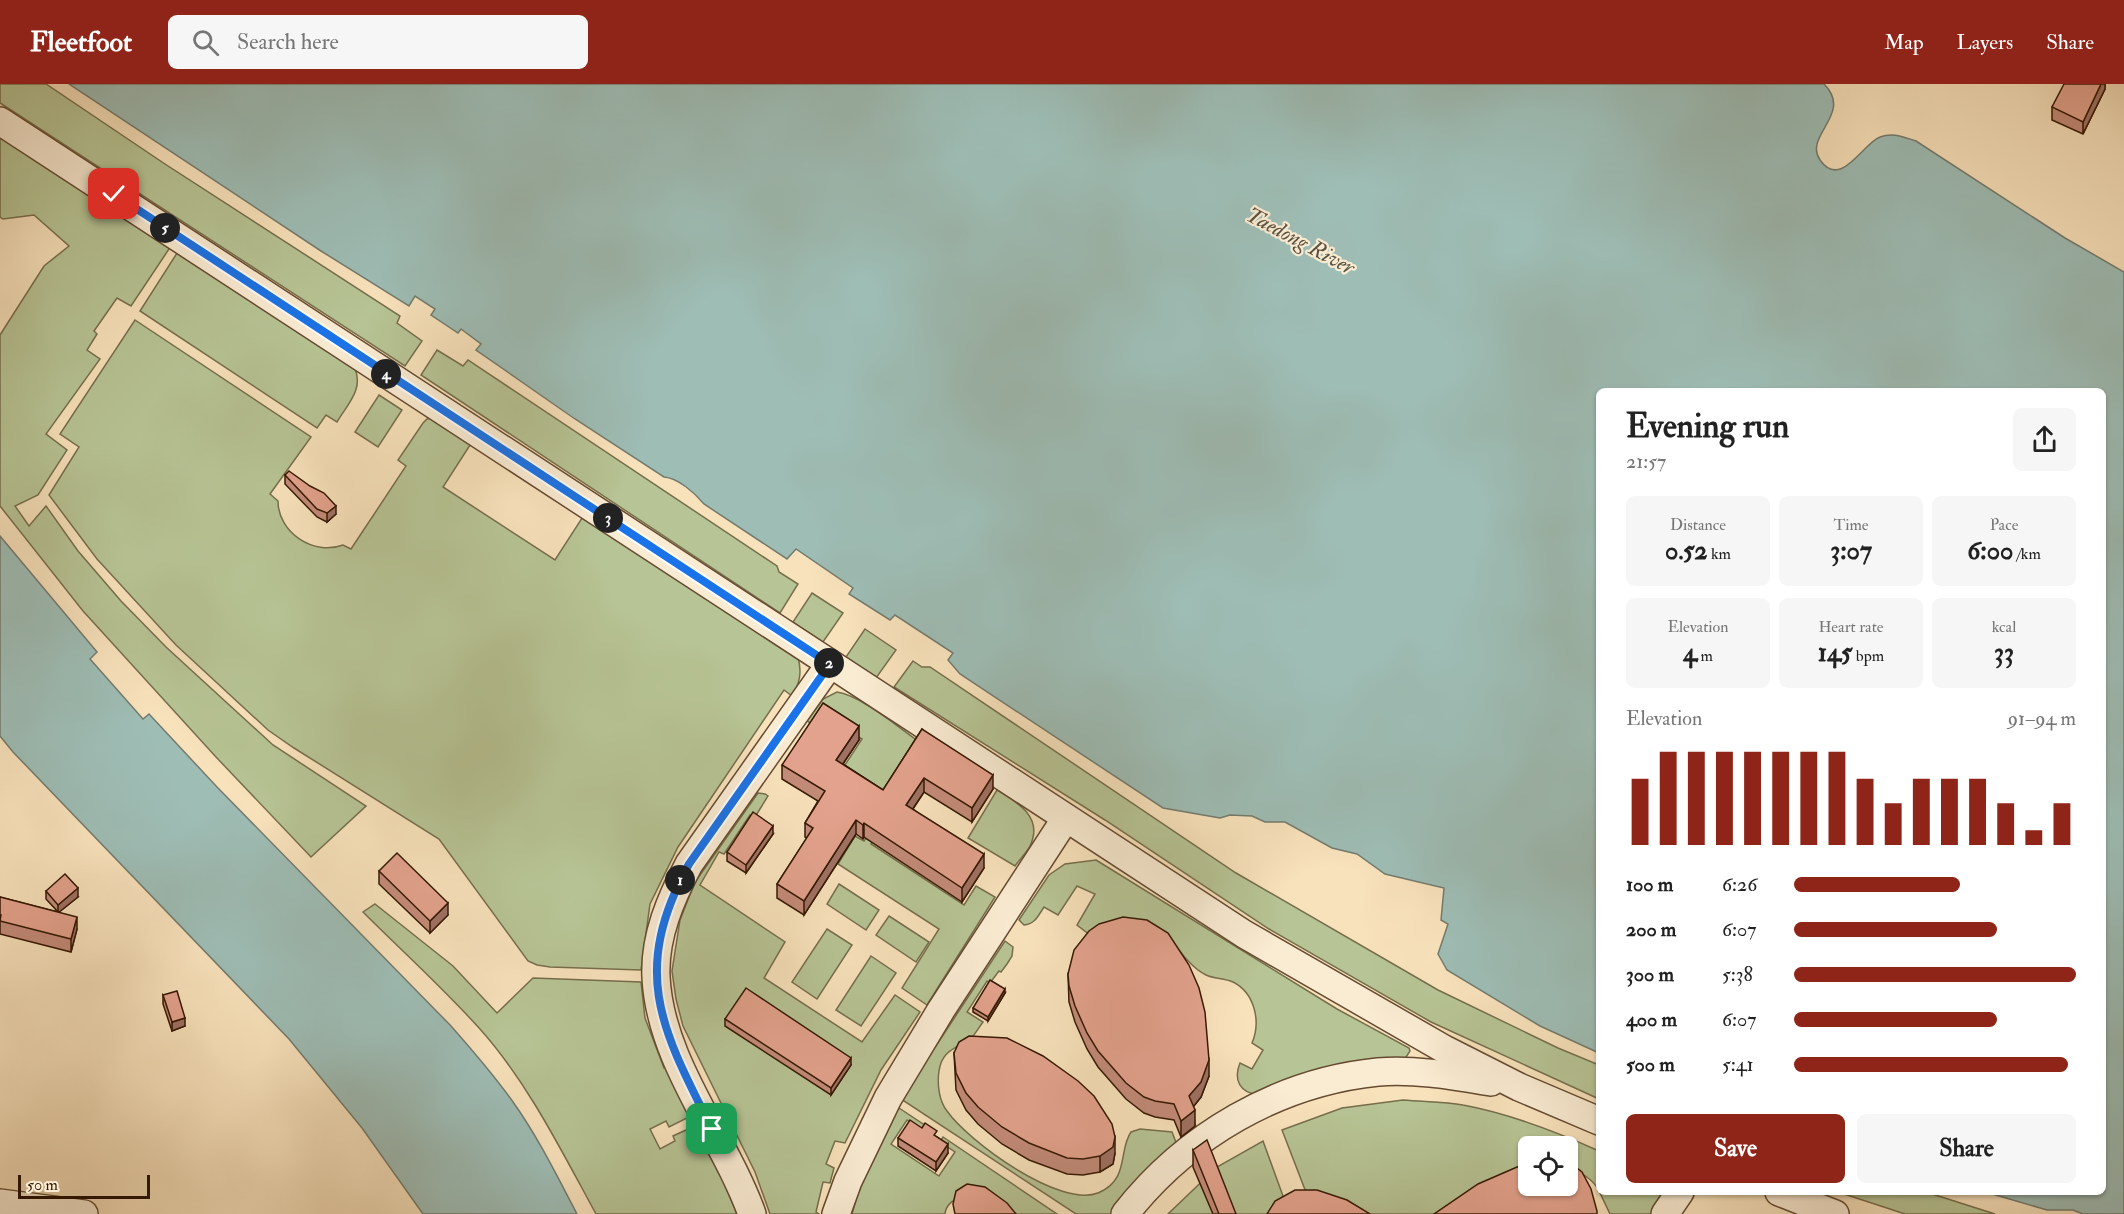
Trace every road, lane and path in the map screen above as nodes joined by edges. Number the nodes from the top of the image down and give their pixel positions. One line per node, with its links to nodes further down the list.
1 (0, 121): 2 (street)
2 (830, 664): 3 (street); 10 (street)
3 (1066, 818): 4 (street); 11 (street)
4 (1519, 1087): 5 (street); 12 (street)
5 (1596, 1120)
6 (1678, 1195): 13 (street)
7 (1787, 1195): 14 (street)
8 (0, 1203): 9 (street)
9 (84, 1214)
10 (752, 1214)
11 (836, 1214)
12 (1125, 1214)
13 (1665, 1214)
14 (1836, 1214)

